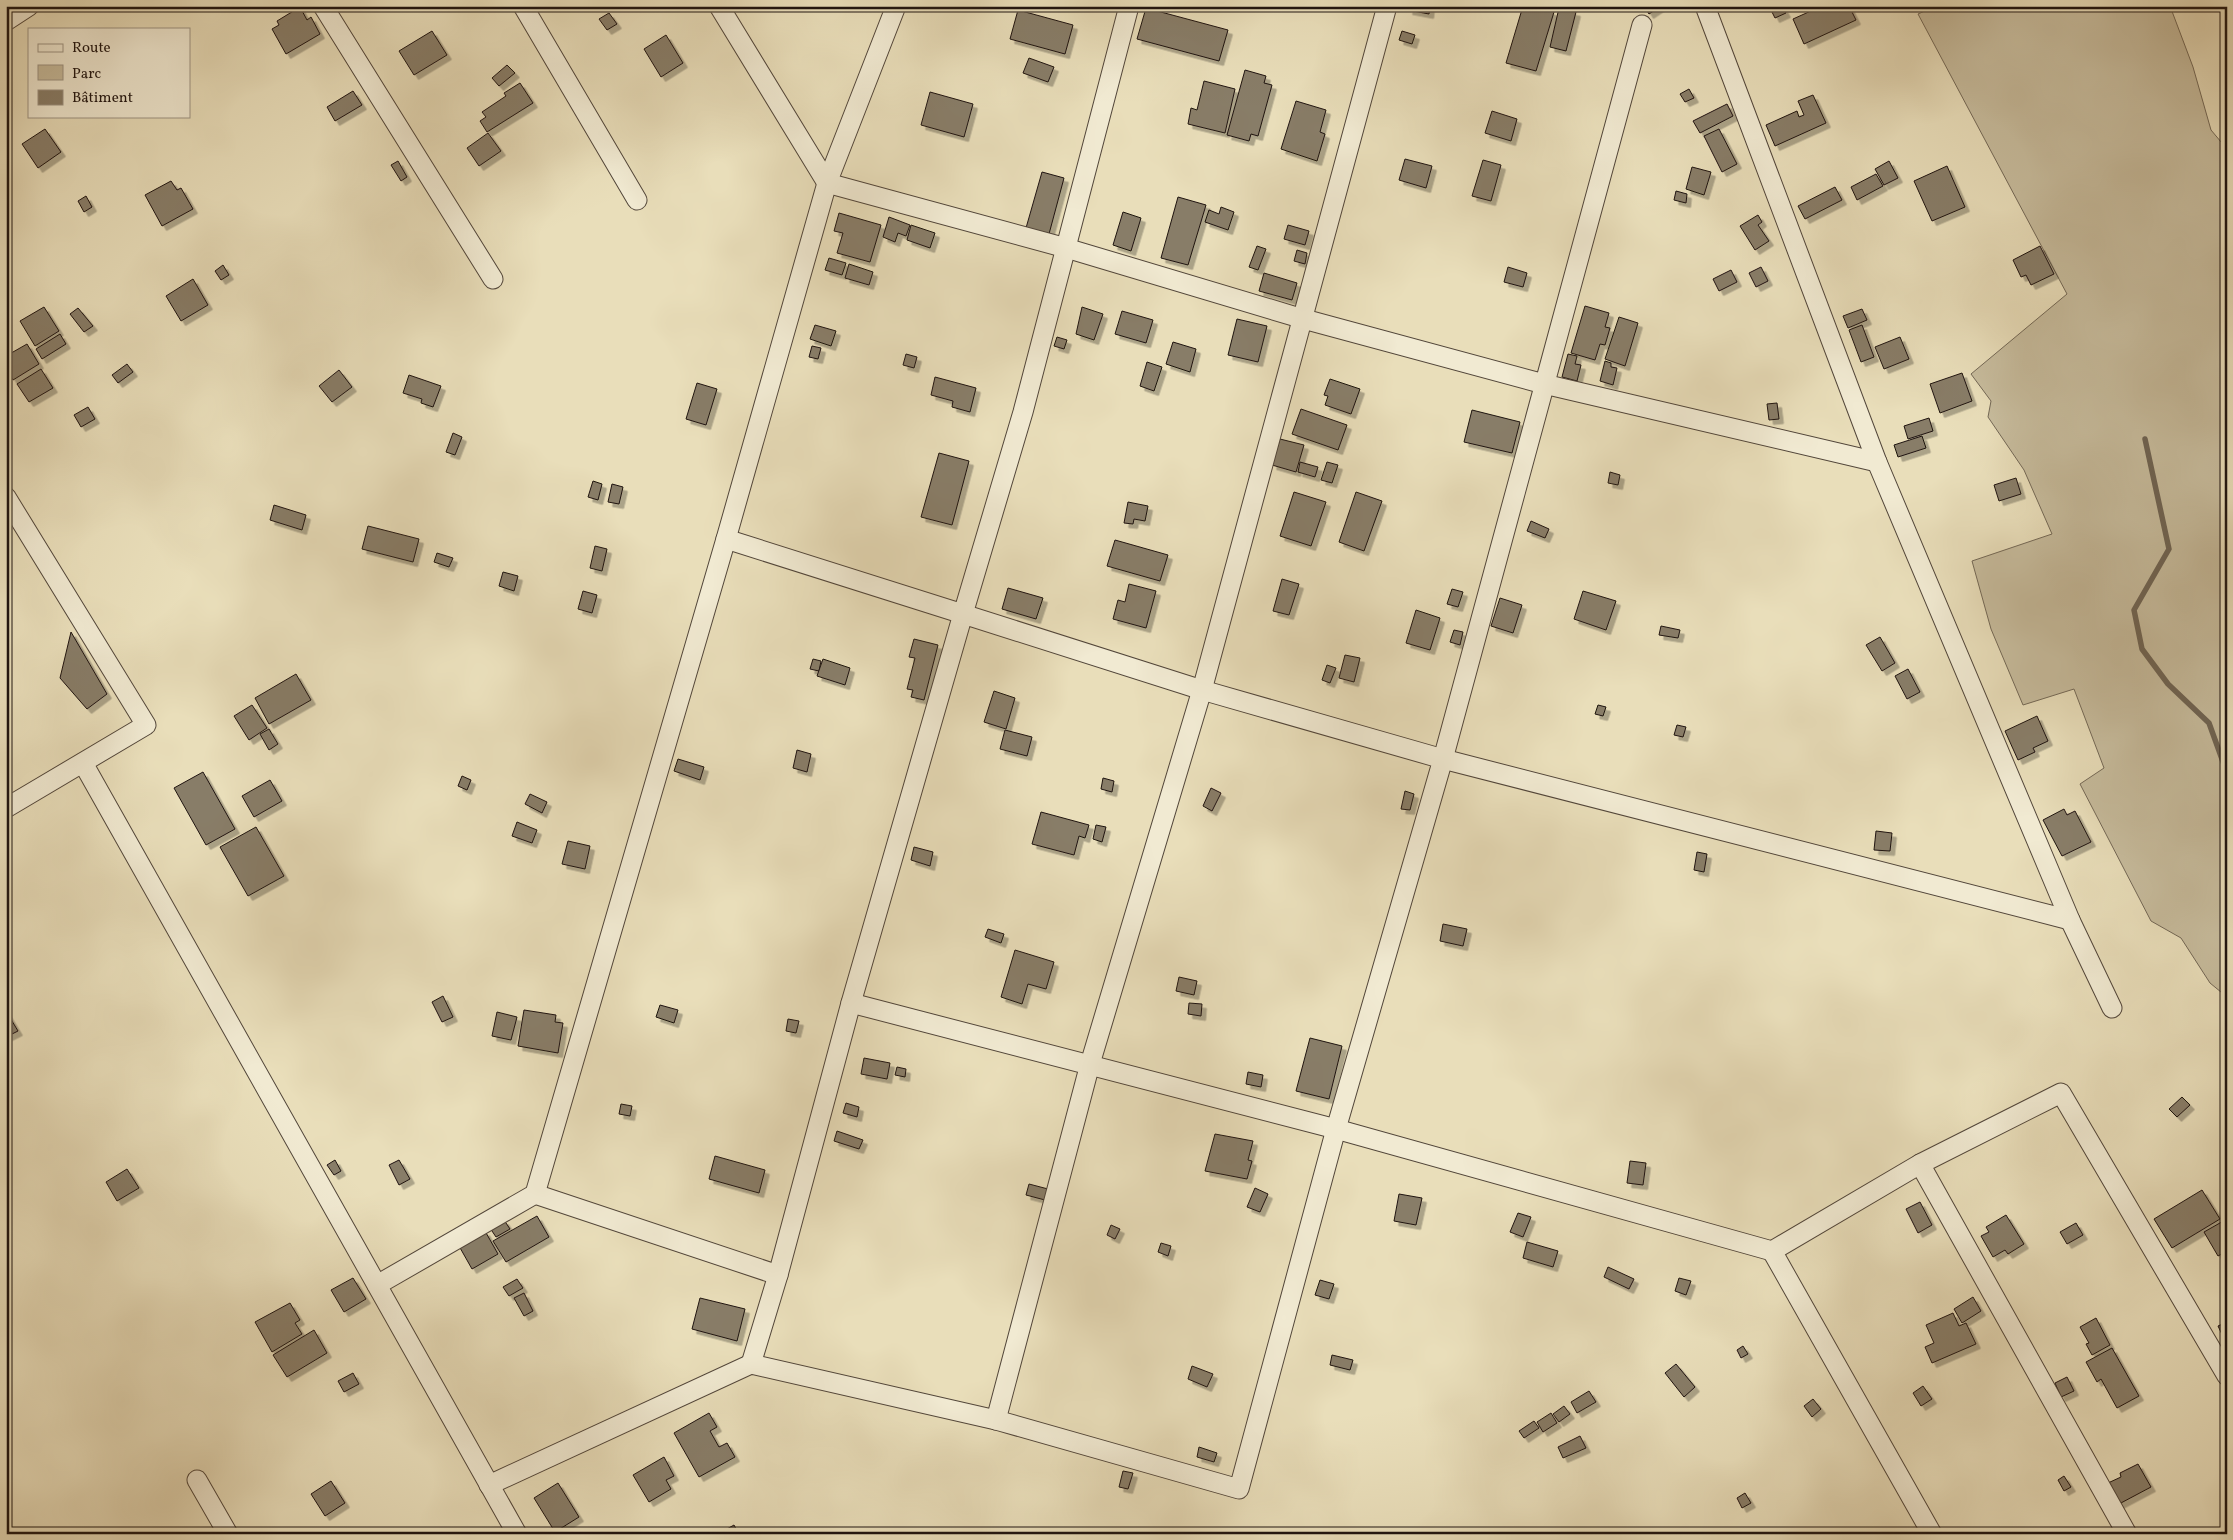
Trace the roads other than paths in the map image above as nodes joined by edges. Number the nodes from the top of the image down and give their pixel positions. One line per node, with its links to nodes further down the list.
1 (29, 6): 9 (street)
2 (324, 6): 14 (street)
3 (523, 6): 12 (street)
4 (719, 6): 11 (street)
5 (896, 6): 11 (street)
6 (1129, 6): 13 (street)
7 (1387, 6): 15 (street)
8 (1705, 6): 17 (street)
9 (6, 20)
10 (1642, 24): 16 (street)
11 (827, 183): 13 (street); 19 (street)
12 (637, 200)
13 (1066, 248): 15 (street); 20 (street)
14 (493, 278)
15 (1300, 318): 16 (street); 21 (street)
16 (1544, 384): 17 (street); 22 (street)
17 (1877, 462): 25 (street)
18 (6, 497): 23 (street)
19 (726, 539): 20 (street); 31 (street)
20 (964, 614): 21 (street); 26 (street)
21 (1202, 690): 22 (street); 28 (street)
22 (1443, 759): 25 (street); 29 (street)
23 (83, 763): 24 (street); 34 (street)
24 (6, 808)
25 (2070, 920): 27 (street)
26 (851, 1003): 28 (street); 33 (street)
27 (2112, 1008)
28 (1090, 1064): 29 (street); 37 (street)
29 (1336, 1129): 32 (street); 37 (street)
30 (1920, 1164): 32 (street); 36 (street); 43 (street)
31 (535, 1194): 33 (street); 34 (street)
32 (1772, 1251): 42 (street)
33 (778, 1274): 35 (street)
34 (377, 1285): 39 (street)
35 (751, 1364): 37 (street); 39 (street)
36 (2227, 1376)
37 (996, 1420)
38 (197, 1480): 40 (street)
39 (489, 1485): 41 (street)
40 (228, 1534)
41 (517, 1534)
42 (1932, 1534)
43 (2127, 1534)

